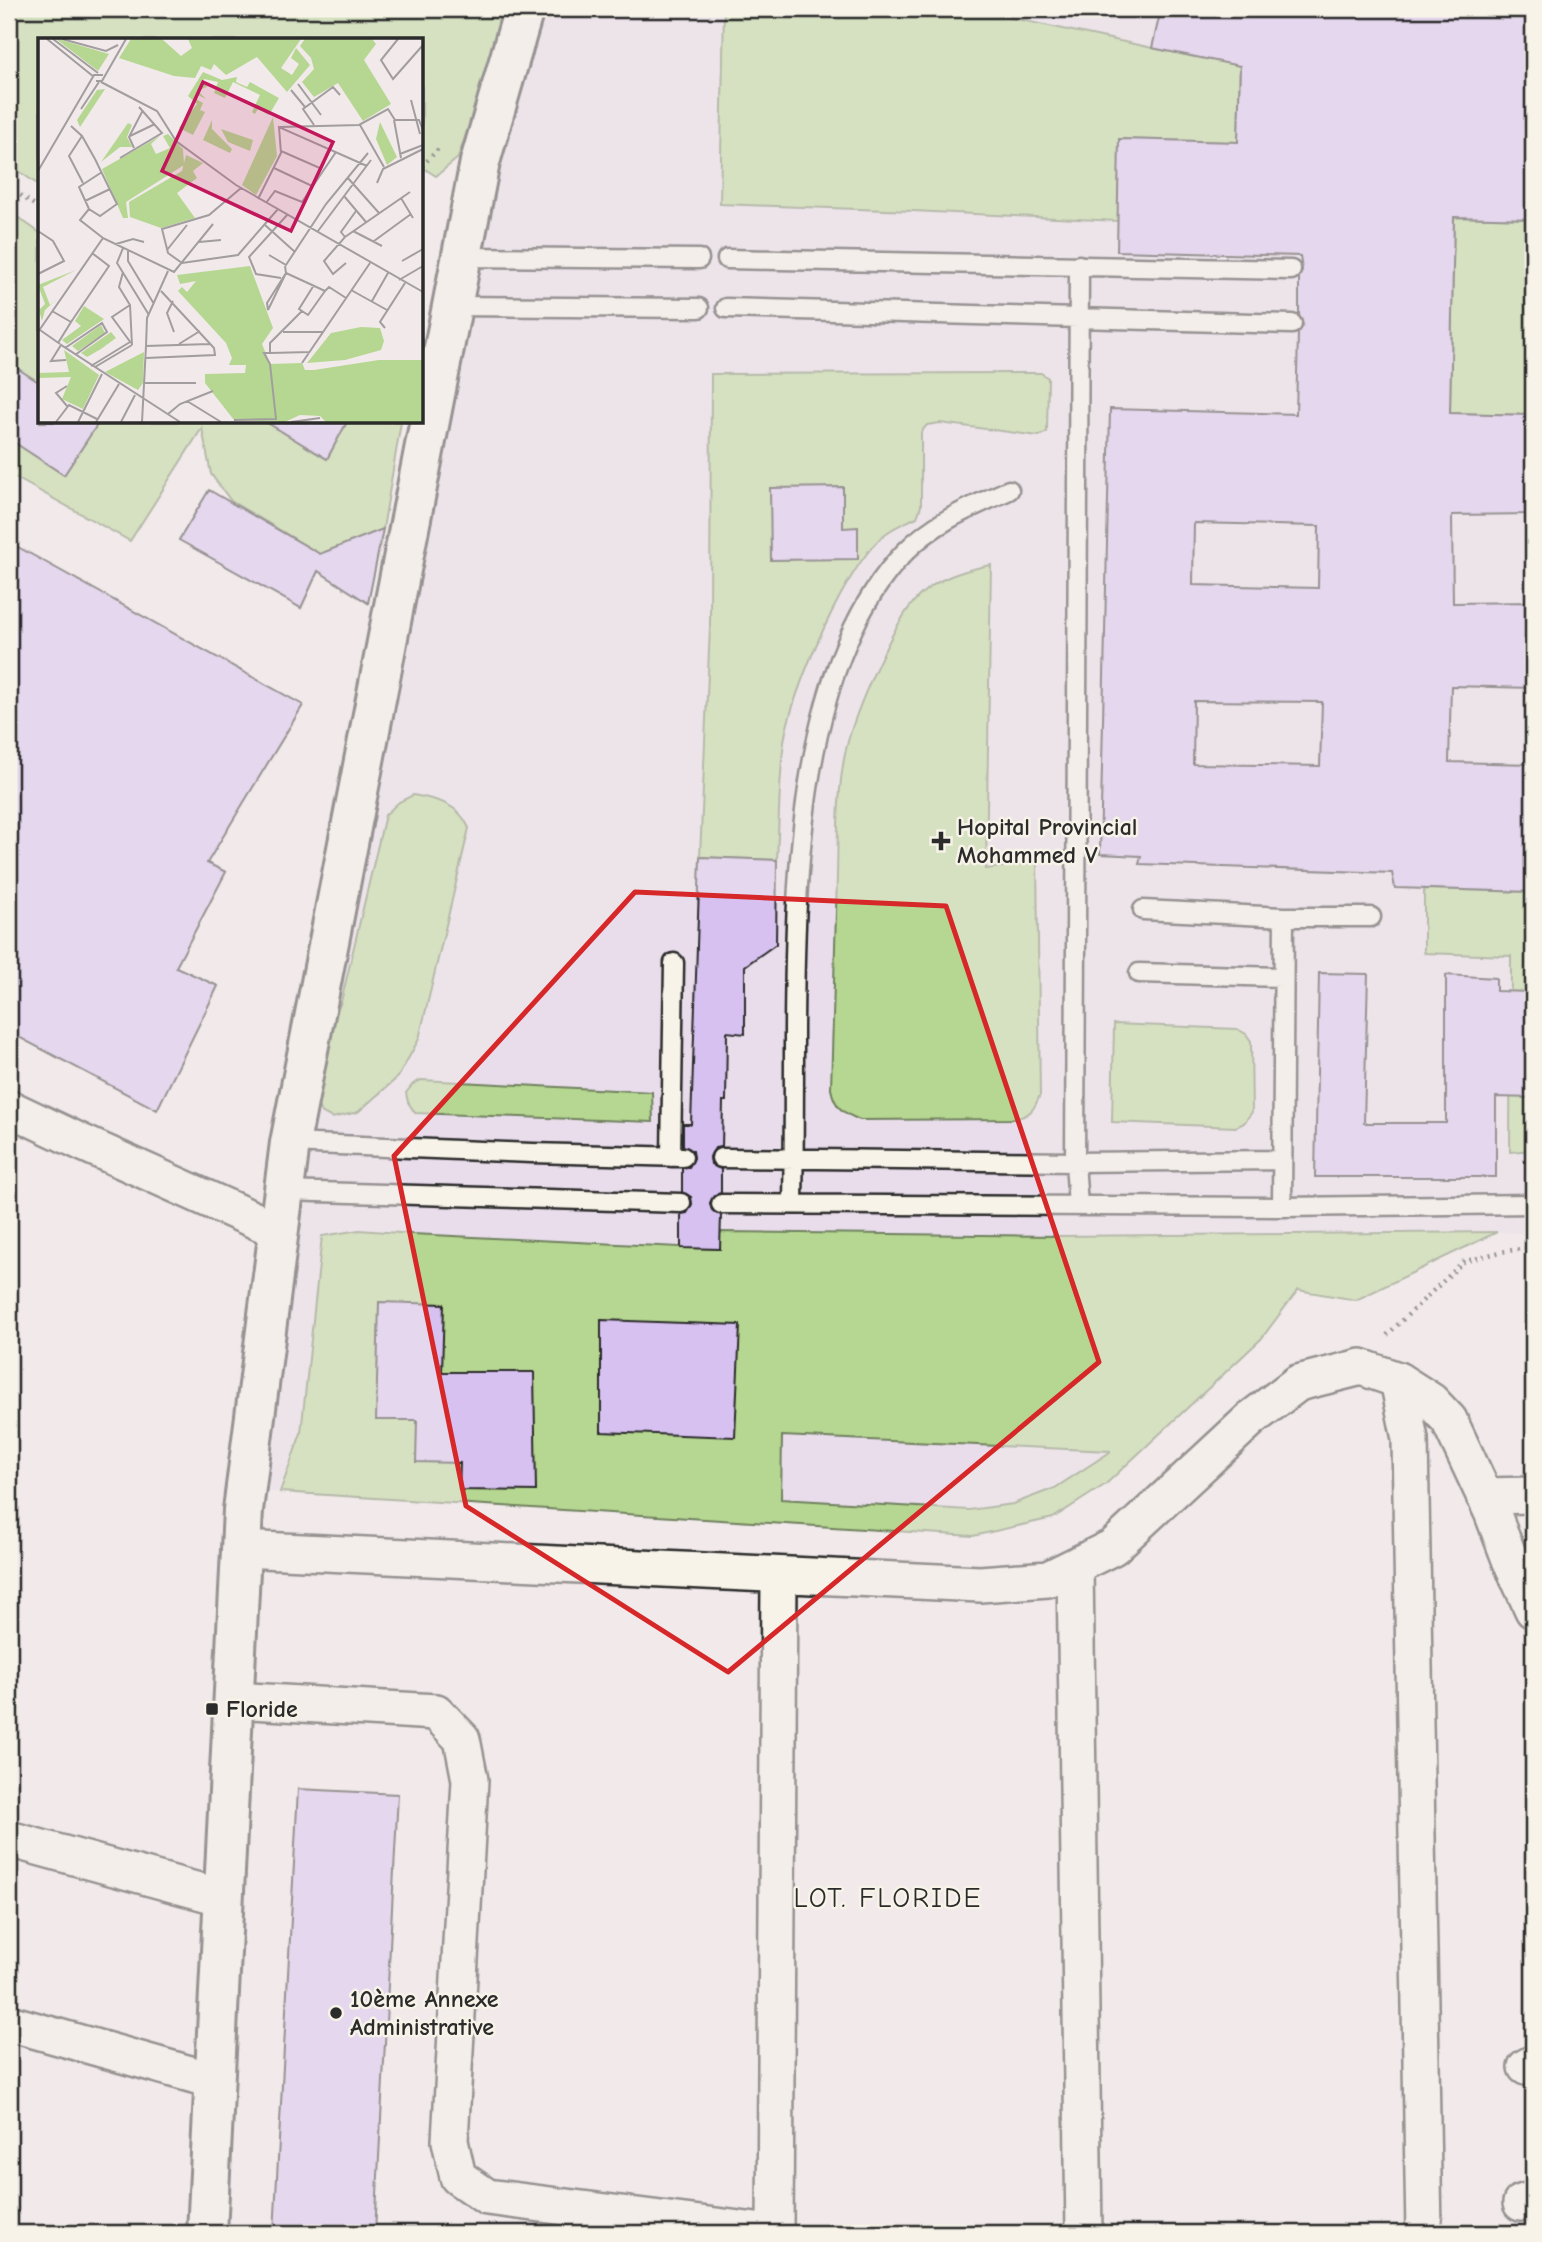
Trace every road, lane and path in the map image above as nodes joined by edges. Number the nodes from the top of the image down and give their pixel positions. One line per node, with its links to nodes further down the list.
1 (524, 9): 4 (street)
2 (9, 187): 3 (path)
3 (38, 208)
4 (460, 257): 5 (lane); 9 (street)
5 (699, 259)
6 (727, 259): 7 (lane)
7 (1079, 265): 8 (lane); 12 (lane)
8 (1291, 270)
9 (450, 306): 10 (lane); 22 (street)
10 (699, 308)
11 (726, 308): 12 (lane)
12 (1077, 318): 13 (lane); 26 (lane)
13 (1292, 324)
14 (1009, 490): 24 (lane)
15 (1143, 911): 16 (lane)
16 (1284, 917): 17 (lane); 20 (lane)
17 (1371, 917)
18 (674, 963): 22 (lane)
19 (1139, 973): 20 (lane)
20 (1282, 976): 25 (lane)
21 (9, 1108): 34 (street)
22 (290, 1143): 27 (street)
23 (722, 1158): 24 (lane)
24 (794, 1159): 26 (lane); 30 (lane)
25 (1282, 1160): 26 (lane); 33 (lane)
26 (1075, 1162): 32 (lane)
27 (284, 1191): 28 (lane); 34 (street)
28 (681, 1203)
29 (721, 1204): 30 (lane)
30 (793, 1204): 32 (lane)
31 (1533, 1204): 33 (lane)
32 (1078, 1206): 33 (lane)
33 (1282, 1207)
34 (279, 1231): 40 (street)
35 (1533, 1247): 36 (path)
36 (1361, 1367): 37 (street); 41 (street)
37 (1398, 1380): 39 (street); 52 (street)
38 (1533, 1495): 39 (street)
39 (1485, 1496): 43 (street)
40 (240, 1549): 42 (street); 44 (street)
41 (1075, 1566): 42 (street); 51 (street)
42 (779, 1575): 50 (street)
43 (1533, 1611)
44 (234, 1700): 46 (street); 50 (street)
45 (9, 1839): 46 (street)
46 (224, 1898): 48 (street)
47 (9, 2023): 48 (street)
48 (215, 2081): 49 (street)
49 (207, 2233)
50 (772, 2233)
51 (1084, 2233)
52 (1424, 2233)

